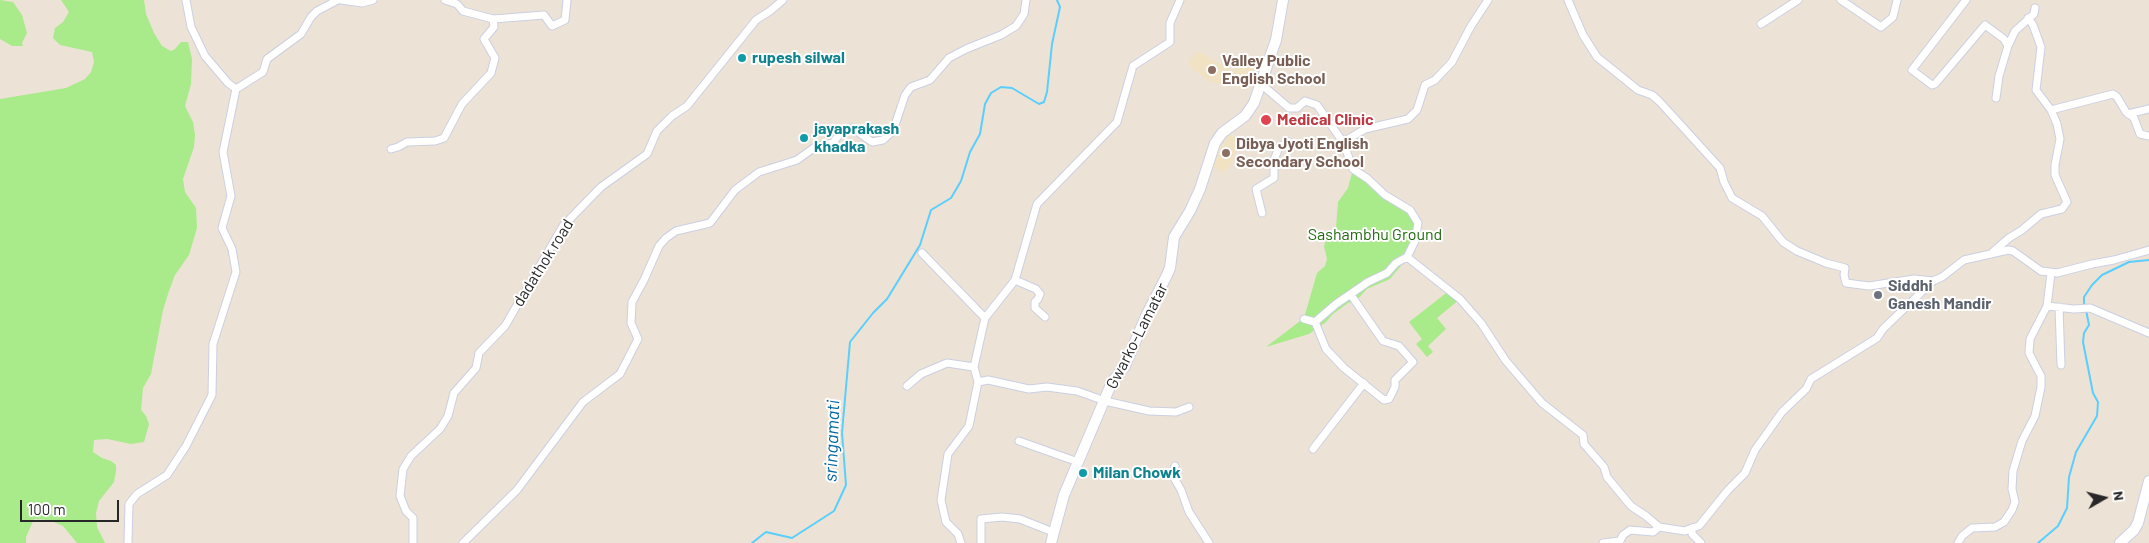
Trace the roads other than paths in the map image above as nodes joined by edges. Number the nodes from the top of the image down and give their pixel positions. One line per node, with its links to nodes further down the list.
1 (186, 0): 22 (street)
2 (340, 0): 3 (street); 22 (street)
3 (373, 0)
4 (445, 0): 17 (street)
5 (567, 0): 17 (street)
6 (783, 0): 63 (street, dadathok road)
7 (1026, 0): 64 (street)
8 (1180, 0): 37 (street)
9 (1283, 0): 21 (main road, Gwarko-Lamatar)
10 (1488, 0): 29 (street)
11 (1568, 0): 38 (street)
12 (1798, 0): 19 (street)
13 (1841, 0): 14 (street)
14 (1897, 0)
15 (1966, 0): 20 (street)
16 (2035, 8): 18 (street)
17 (493, 18): 30 (street)
18 (2028, 18): 20 (street); 25 (street)
19 (1761, 24)
20 (2008, 46): 23 (street)
21 (1261, 84): 29 (street); 52 (main road, Gwarko-Lamatar)
22 (236, 89): 62 (street)
23 (1996, 98)
24 (2149, 109): 26 (street)
25 (2051, 110): 26 (street); 33 (street)
26 (2128, 114): 27 (street)
27 (2149, 136)
28 (1289, 142): 31 (street)
29 (1343, 142): 35 (street)
30 (391, 149)
31 (1262, 213)
32 (2149, 250): 36 (street)
33 (1993, 252): 36 (street); 38 (street)
34 (922, 253): 43 (street)
35 (1407, 257): 39 (street); 59 (street)
36 (2051, 273): 40 (street)
37 (1015, 280): 42 (street); 43 (street)
38 (1933, 281): 60 (street)
39 (1351, 295): 45 (street); 50 (street)
40 (2047, 306): 41 (street); 71 (street)
41 (2059, 308): 46 (street); 47 (street)
42 (1045, 317)
43 (985, 318): 48 (street)
44 (1304, 318): 45 (street)
45 (1315, 322): 50 (street)
46 (2148, 331)
47 (2061, 365)
48 (974, 367): 49 (street); 51 (street)
49 (978, 382): 52 (street); 65 (street)
50 (1364, 383): 55 (street)
51 (907, 386)
52 (1105, 401): 53 (street); 56 (main road, Gwarko-Lamatar)
53 (1189, 407)
54 (1019, 441): 56 (street)
55 (1313, 449)
56 (1078, 462): 61 (main road, Gwarko-Lamatar)
57 (1174, 466): 68 (street)
58 (2149, 481): 72 (main road)
59 (1658, 527): 60 (street); 69 (street)
60 (1692, 528): 70 (street)
61 (1054, 532): 66 (street); 67 (main road, Gwarko-Lamatar)
62 (128, 543)
63 (414, 543)
64 (463, 543)
65 (960, 543)
66 (981, 543)
67 (1051, 543)
68 (1209, 543)
69 (1603, 543)
70 (1701, 543)
71 (1958, 543)
72 (2120, 543)

